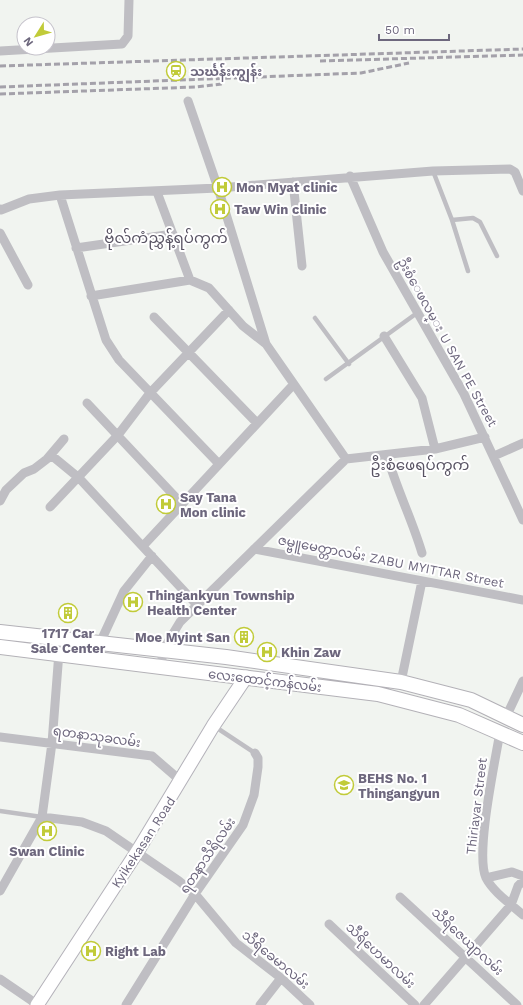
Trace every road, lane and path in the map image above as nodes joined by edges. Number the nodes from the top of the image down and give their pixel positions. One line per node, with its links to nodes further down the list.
1 (129, 0): 2 (street)
2 (0, 51)
3 (188, 101): 7 (street)
4 (433, 171): 5 (street); 8 (street); 12 (lane)
5 (350, 176): 6 (street); 23 (street, ဦးစံေဖလမ္း U SAN PE Street)
6 (294, 182): 7 (street); 17 (street)
7 (218, 188): 9 (street); 27 (street)
8 (523, 191)
9 (157, 192): 10 (street); 14 (street)
10 (60, 195): 11 (street); 15 (street)
11 (0, 210)
12 (452, 220): 16 (lane); 18 (lane)
13 (0, 233): 20 (street)
14 (173, 234): 15 (street); 19 (street)
15 (76, 248): 21 (street)
16 (497, 256)
17 (302, 266)
18 (468, 271)
19 (190, 280): 21 (street); 22 (street)
20 (28, 285)
21 (91, 296): 32 (street)
22 (229, 310): 27 (street); 28 (street)
23 (417, 313): 26 (lane); 36 (street, ဦးစံေဖလမ္း U SAN PE Street)
24 (154, 317): 28 (street)
25 (315, 318): 29 (lane)
26 (384, 336): 29 (lane); 39 (street)
27 (266, 344): 31 (street)
28 (188, 352): 32 (street); 34 (street)
29 (349, 364): 30 (lane)
30 (326, 379)
31 (293, 385): 34 (street); 43 (street)
32 (150, 393): 35 (street); 44 (street)
33 (87, 403): 35 (street)
34 (256, 423): 44 (street)
35 (118, 435): 45 (street); 47 (street)
36 (485, 437): 39 (street); 42 (street, ဦးစံေဖလမ္း U SAN PE Street)
37 (64, 439): 41 (street)
38 (523, 443): 42 (street)
39 (435, 449): 40 (street)
40 (387, 454): 43 (street); 53 (street)
41 (51, 455): 45 (street); 46 (street)
42 (494, 456): 48 (street, ဦးစံေဖလမ္း U SAN PE Street)
43 (346, 459): 52 (street)
44 (219, 464): 47 (street)
45 (79, 478): 49 (street); 51 (street)
46 (0, 501)
47 (182, 504): 51 (street)
48 (520, 505): 50 (street, ဦးစံေဖလမ္း U SAN PE Street)
49 (50, 507)
50 (523, 520)
51 (143, 546): 54 (street)
52 (254, 549): 55 (street, ဇမ္ဗူမေတ္တာလမ်း ZABU MYITTAR Street); 57 (street)
53 (422, 553)
54 (152, 556): 57 (street); 60 (street)
55 (422, 581): 56 (street, ဇမ္ဗူမေတ္တာလမ်း ZABU MYITTAR Street); 71 (street)
56 (523, 600)
57 (197, 605): 62 (street)
58 (0, 632): 59 (main road, လေးထောင့်ကန်လမ်း)
59 (60, 639): 60 (main road, လေးထောင့်ကန်လမ်း); 63 (street)
60 (100, 643): 62 (main road, လေးထောင့်ကန်လမ်း)
61 (0, 647): 63 (main road, လေးထောင့်ကန်လမ်း)
62 (163, 650): 64 (main road, လေးထောင့်ကန်လမ်း); 66 (street)
63 (58, 655): 66 (main road, လေးထောင့်ကန်လမ်း); 78 (street)
64 (247, 660): 65 (main road, လေးထောင့်ကန်လမ်း); 67 (main road)
65 (290, 666): 68 (main road, လေးထောင့်ကန်လမ်း); 70 (main road)
66 (161, 667): 67 (main road, လေးထောင့်ကန်လမ်း)
67 (246, 677): 70 (main road, လေးထောင့်ကန်လမ်း); 74 (street, Kyikekasan Road)
68 (381, 678): 71 (main road, လေးထောင့်ကန်လမ်း); 72 (main road)
69 (523, 681): 73 (street)
70 (287, 682): 72 (main road, လေးထောင့်ကန်လမ်း)
71 (401, 682): 73 (main road, လေးထောင့်ကန်လမ်း)
72 (378, 694): 76 (main road, လေးထောင့်ကန်လမ်း)
73 (506, 717): 75 (main road, လေးထောင့်ကန်လမ်း)
74 (213, 726): 80 (lane, ရတနာသီရိလမ်း); 81 (street, Kyikekasan Road)
75 (523, 726)
76 (500, 732): 79 (main road, လေးထောင့်ကန်လမ်း); 86 (street, Thiriayar Street)
77 (0, 738): 78 (street, ရတနာသုခလမ်း)
78 (52, 743): 81 (street, ရတနာသုခလမ်း); 83 (street)
79 (523, 743)
80 (255, 753): 89 (street, ရတနာသီရိလမ်း)
81 (181, 781): 84 (street, Kyikekasan Road)
82 (0, 811): 83 (lane)
83 (42, 817): 84 (street, သီရိခေမာလမ်း); 88 (street)
84 (137, 852): 89 (street, သီရိခေမာလမ်း); 97 (street, Kyikekasan Road)
85 (523, 876): 86 (street)
86 (486, 878): 91 (street, Thiriayar Street)
87 (523, 882): 91 (street)
88 (0, 891)
89 (195, 894): 95 (street, သီရိခေမာလမ်း); 98 (street, ရတနာသီရိလမ်း)
90 (400, 897): 94 (street, သီရိဇေယျာလမ်း)
91 (511, 905): 92 (street, Thiriayar Street); 94 (street)
92 (523, 915)
93 (329, 924): 101 (street, သီရိဟေမာလမ်း)
94 (466, 957): 102 (street); 103 (street, သီရိဇေယျာလမ်း)
95 (281, 978): 99 (street); 100 (street, သီရိခေမာလမ်း)
96 (0, 979): 97 (street)
97 (37, 1005)
98 (126, 1005)
99 (260, 1005)
100 (310, 1005)
101 (415, 1005)
102 (424, 1005)
103 (517, 1005)

